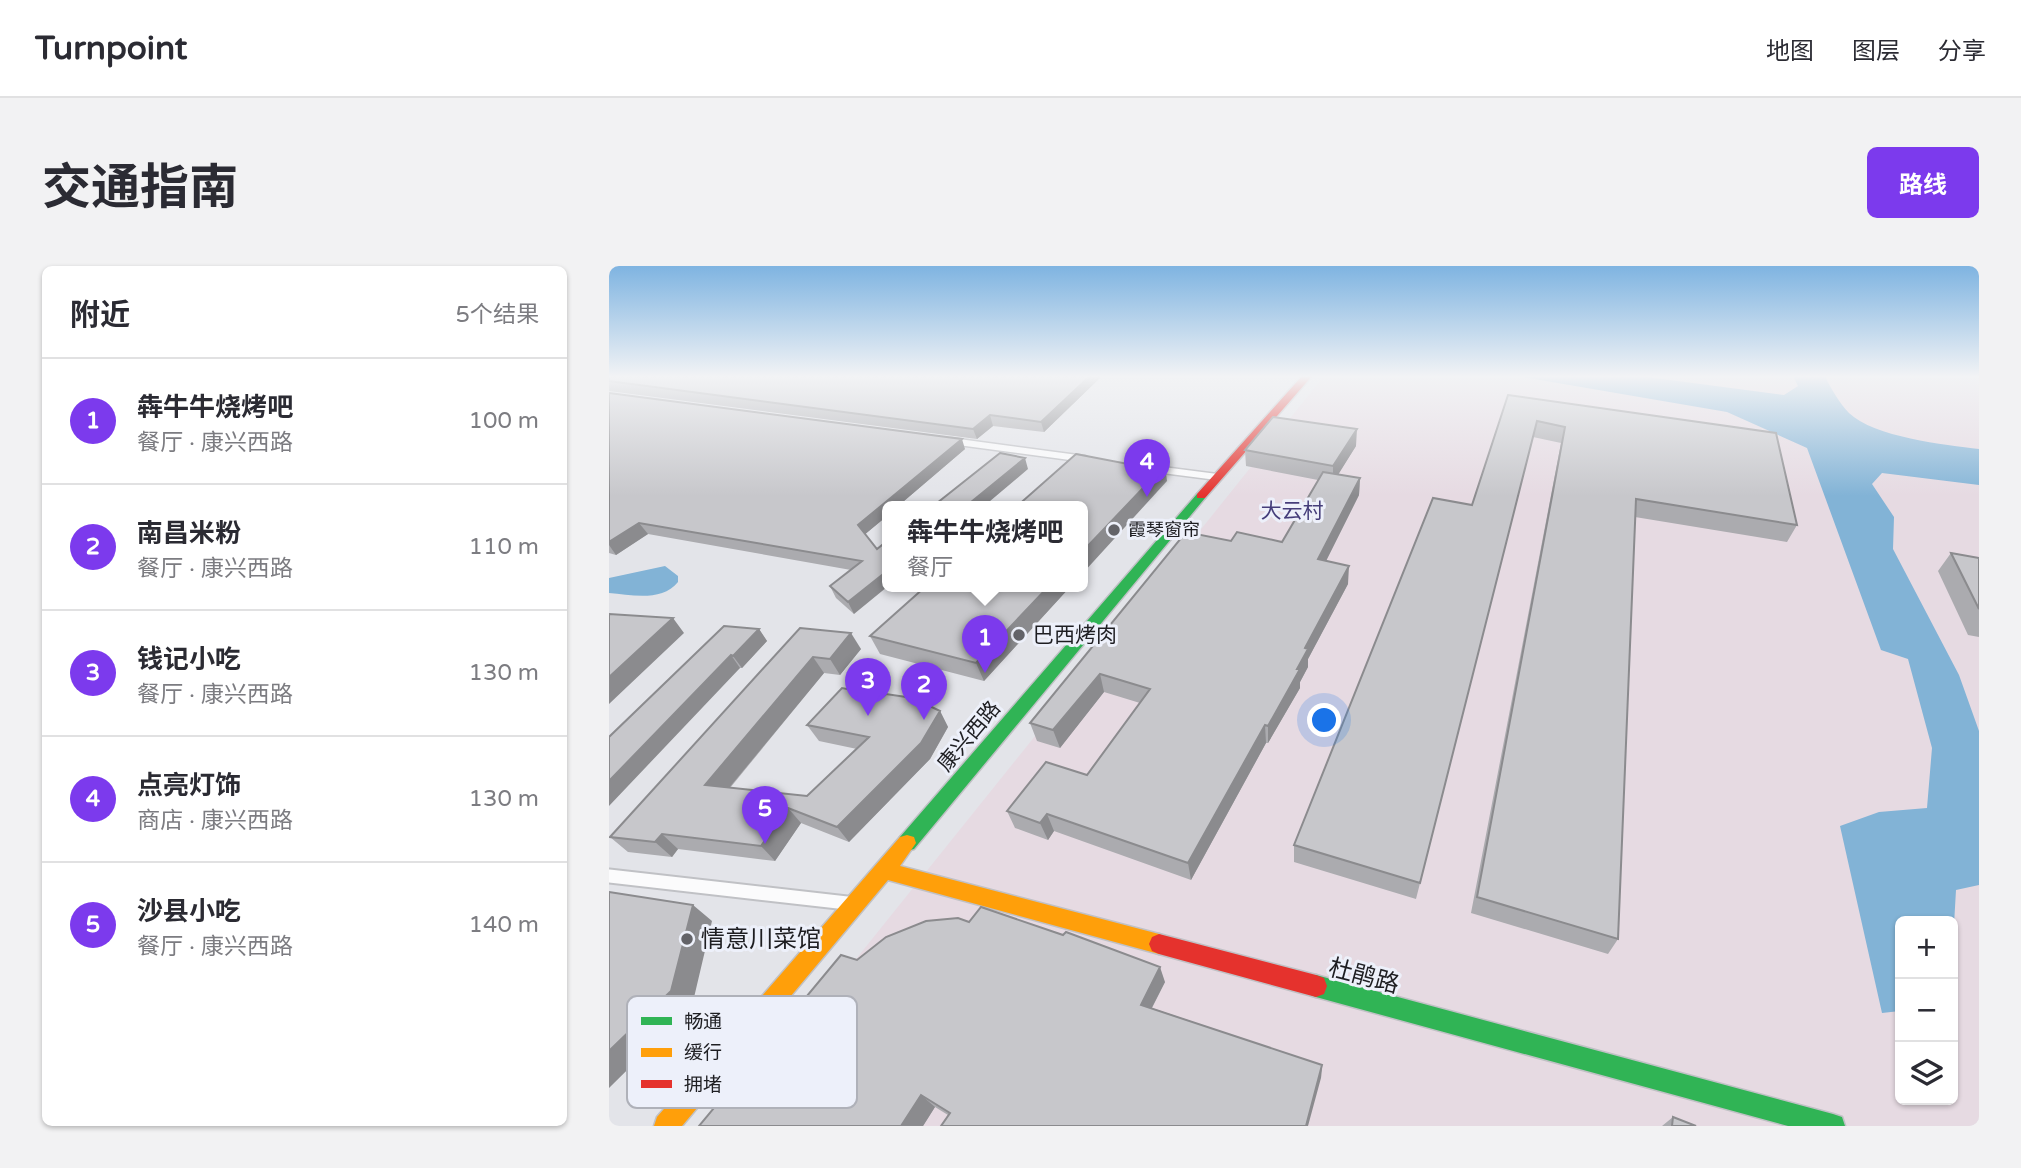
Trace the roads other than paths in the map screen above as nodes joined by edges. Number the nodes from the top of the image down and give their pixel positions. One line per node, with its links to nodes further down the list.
1 (1271, 416): 5 (street, 康兴西路)
2 (942, 440): 3 (lane)
3 (1094, 460)
4 (1149, 468): 5 (lane)
5 (1217, 477): 6 (street, 康兴西路)
6 (884, 870): 8 (street, 康兴西路); 12 (street, 杜鹃路)
7 (609, 876): 8 (lane)
8 (855, 904): 9 (street, 康兴西路)
9 (777, 996)
10 (681, 1108): 11 (street, 康兴西路)
11 (666, 1126)
12 (1833, 1126)

